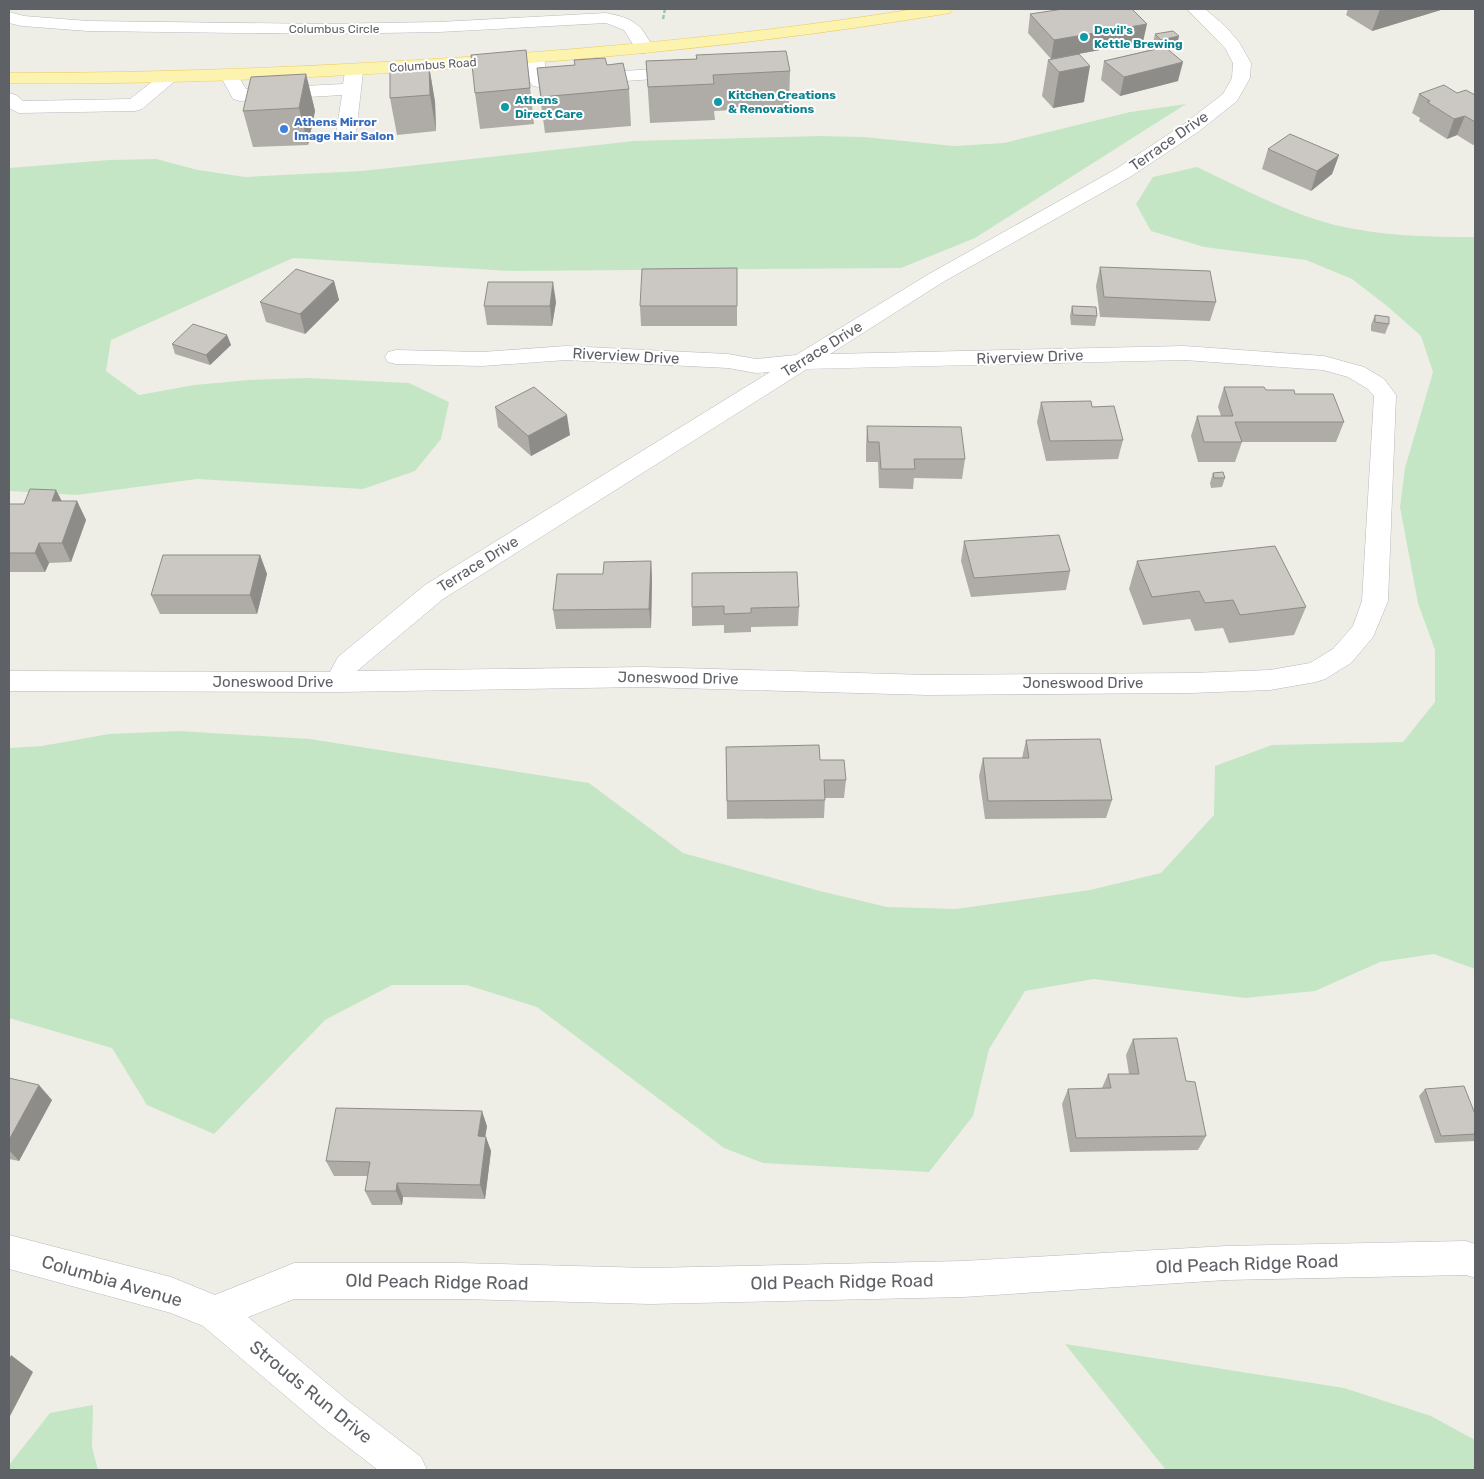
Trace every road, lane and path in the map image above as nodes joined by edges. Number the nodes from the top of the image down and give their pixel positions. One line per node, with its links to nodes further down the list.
1 (944, 9): 4 (main road, Columbus Road)
2 (1195, 9): 15 (street, Terrace Drive)
3 (9, 17): 4 (street, Columbus Circle)
4 (644, 48): 5 (main road, Columbus Road)
5 (535, 58): 6 (main road, Columbus Road); 7 (street)
6 (354, 70): 8 (main road, Columbus Road); 11 (street)
7 (654, 74)
8 (229, 75): 9 (main road, Columbus Road); 11 (street)
9 (169, 76): 10 (main road, Columbus Road); 12 (street)
10 (9, 78)
11 (352, 90): 13 (street)
12 (9, 99)
13 (346, 134)
14 (396, 357): 15 (street, Riverview Drive)
15 (801, 362): 16 (street, Riverview Drive); 18 (street, Terrace Drive)
16 (1342, 656): 18 (street, Joneswood Drive)
17 (9, 681): 18 (street, Joneswood Drive)
18 (339, 682)
19 (9, 1252): 21 (street, Columbia Avenue)
20 (1475, 1261): 21 (street, Old Peach Ridge Road)
21 (215, 1312): 22 (street, Strouds Run Drive)
22 (408, 1470)

